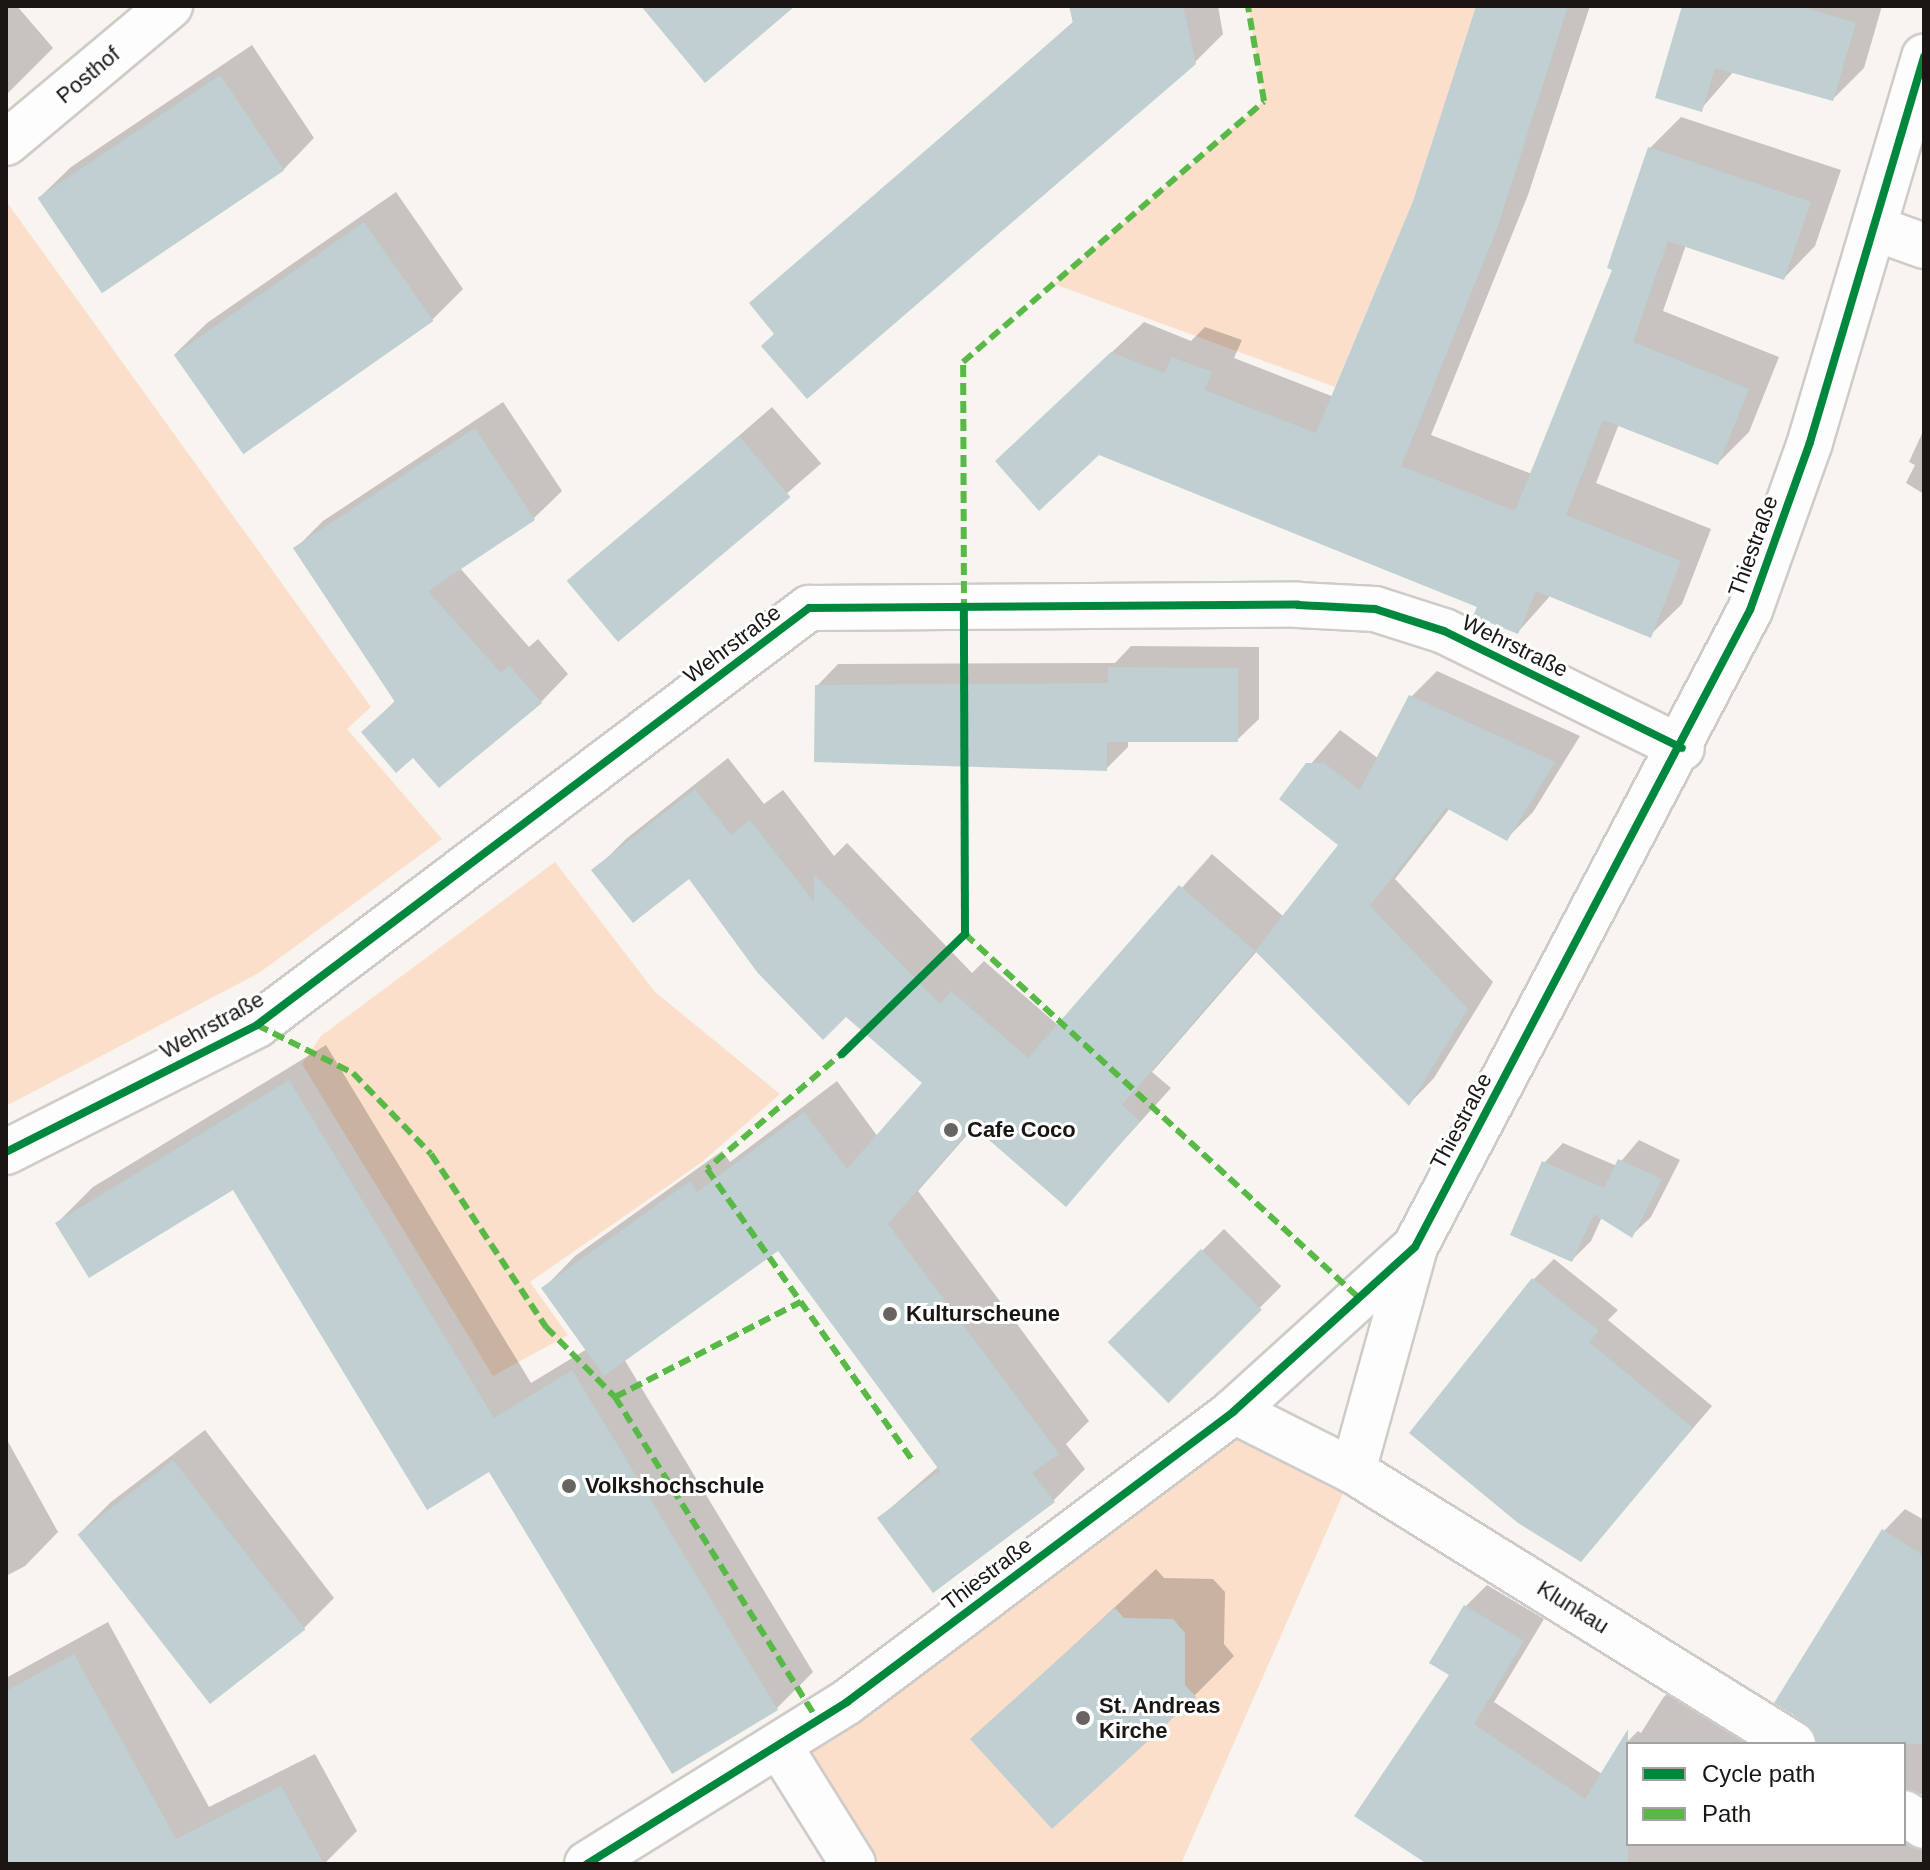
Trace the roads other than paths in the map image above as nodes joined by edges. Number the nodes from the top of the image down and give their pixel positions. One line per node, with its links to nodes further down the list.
1 (170, 6): 3 (street, Posthof)
2 (1924, 56): 4 (street, Thiestraße)
3 (6, 143)
4 (1874, 228): 5 (street); 6 (street, Thiestraße)
5 (1924, 246)
6 (1682, 748): 7 (street, Wehrstraße); 8 (street, Thiestraße)
7 (6, 1152)
8 (1415, 1247): 9 (street, Thiestraße); 10 (street)
9 (1234, 1411): 10 (street, Klunkau); 12 (street, Thiestraße)
10 (1353, 1471): 11 (street, Klunkau)
11 (1790, 1742)
12 (780, 1747): 15 (street, Thiestraße); 16 (street)
13 (1906, 1814): 14 (street)
14 (1924, 1826)
15 (587, 1864)
16 (853, 1864)

